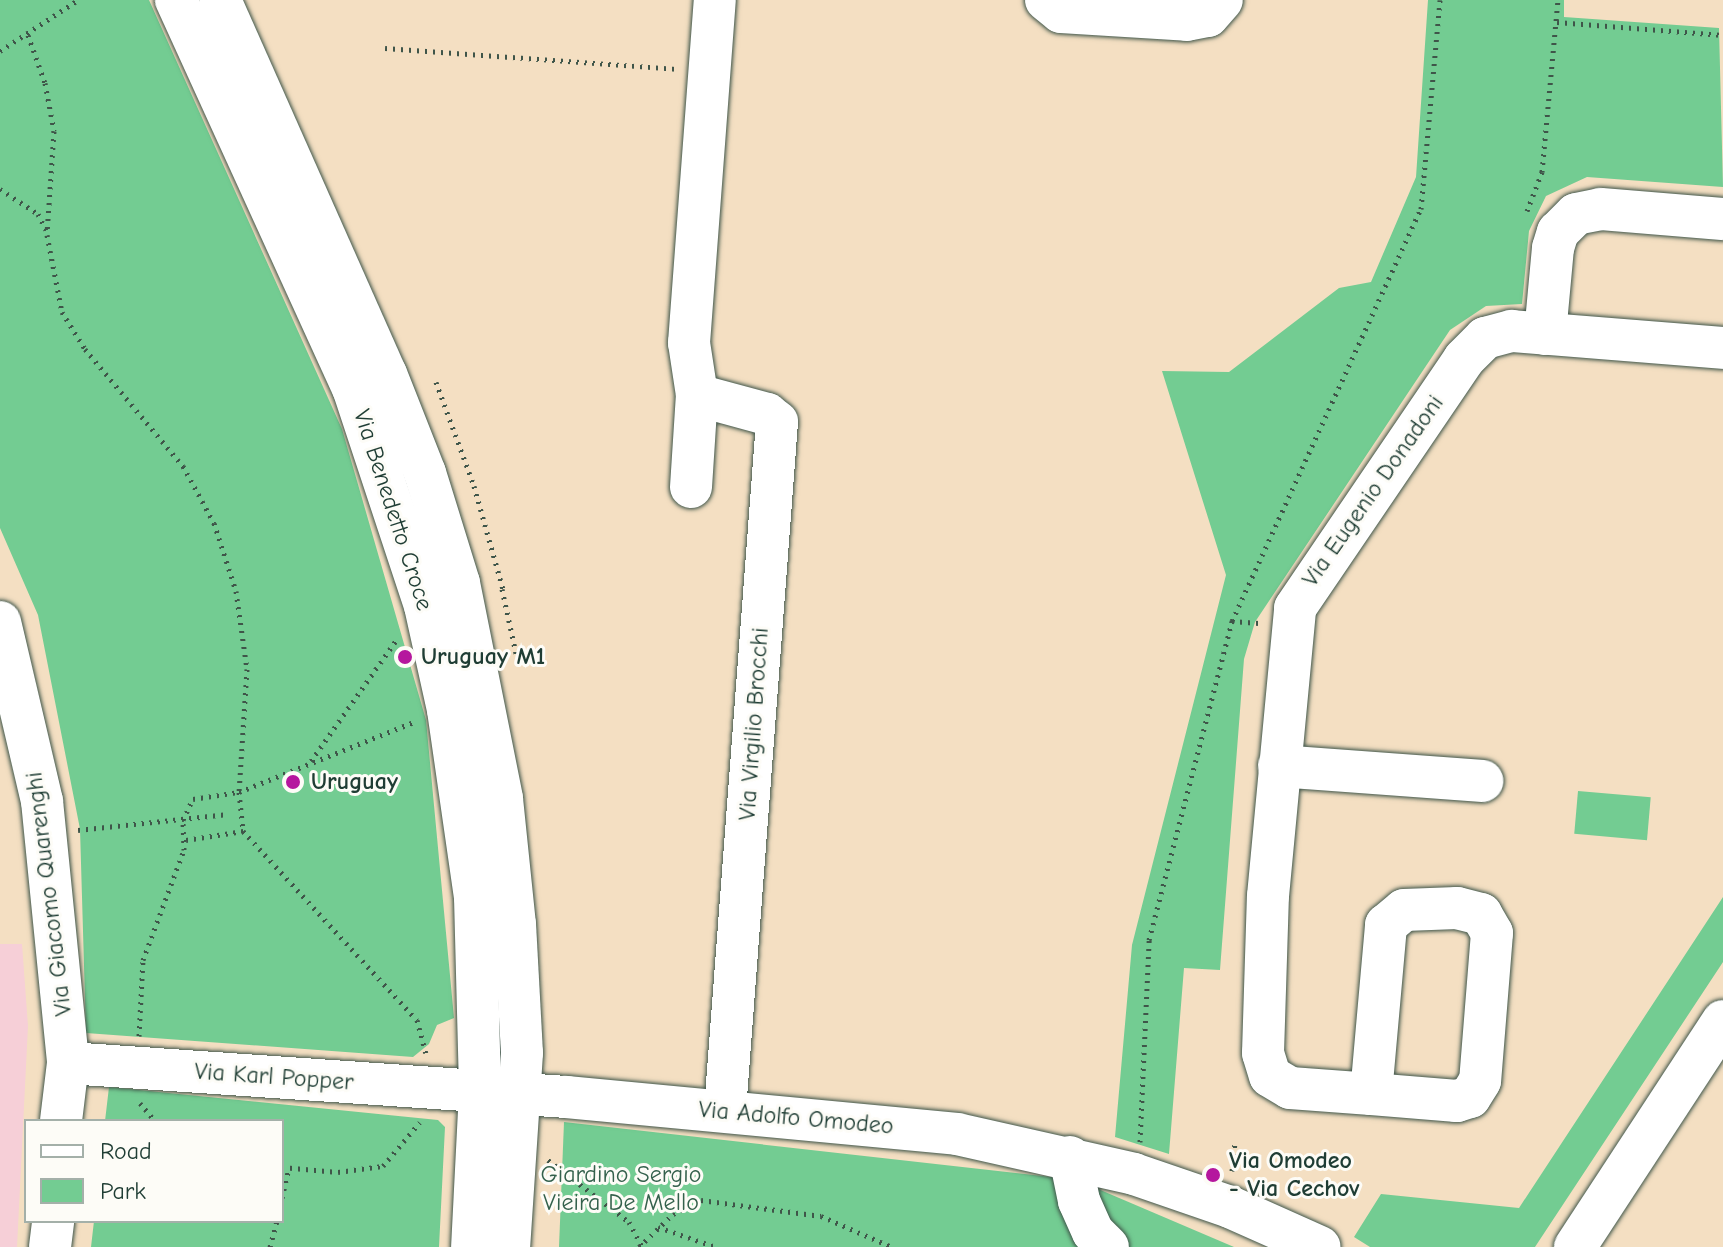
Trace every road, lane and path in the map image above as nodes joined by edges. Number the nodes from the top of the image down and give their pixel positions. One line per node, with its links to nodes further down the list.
1 (78, 0): 9 (path)
2 (176, 0): 44 (street, Via Benedetto Croce)
3 (220, 0): 44 (street, Via Benedetto Croce)
4 (715, 0): 13 (street)
5 (1046, 0): 6 (street)
6 (1222, 0)
7 (1558, 0): 8 (path)
8 (1557, 22): 10 (path); 16 (path)
9 (28, 35): 12 (path); 17 (path)
10 (1723, 35)
11 (385, 48): 13 (path)
12 (0, 51)
13 (709, 72): 21 (street)
14 (0, 189): 17 (path)
15 (1723, 219): 18 (street)
16 (1524, 225)
17 (47, 235): 34 (path)
18 (1545, 334): 19 (street, Via Eugenio Donadoni); 32 (street, Via Eugenio Donadoni)
19 (1723, 348)
20 (436, 382): 23 (path)
21 (697, 395): 22 (street); 46 (street, Via Virgilio Brocchi)
22 (691, 487)
23 (503, 589): 24 (path); 29 (path)
24 (493, 591)
25 (1232, 621): 27 (path)
26 (0, 622): 42 (street, Via Giacomo Quarenghi)
27 (1261, 623)
28 (404, 630): 31 (path)
29 (516, 653)
30 (422, 719): 31 (path)
31 (310, 762): 34 (path)
32 (1279, 766): 33 (street); 45 (street, Via Eugenio Donadoni)
33 (1482, 781)
34 (239, 792): 36 (path); 38 (path)
35 (228, 814): 36 (path)
36 (183, 820): 37 (path); 39 (path)
37 (73, 830)
38 (243, 831): 39 (path); 43 (path)
39 (186, 840): 41 (path)
40 (1723, 1021): 65 (street)
41 (135, 1042)
42 (68, 1063): 43 (street, Via Karl Popper); 47 (street, Via Giacomo Quarenghi)
43 (435, 1087): 44 (street, Via Karl Popper); 51 (path)
44 (500, 1092): 46 (street, Via Adolfo Omodeo); 59 (street, Via Benedetto Croce); 60 (street, Via Benedetto Croce)
45 (1371, 1094): 45 (street)
46 (725, 1111): 50 (street, Via Adolfo Omodeo)
47 (61, 1119)
48 (1235, 1140): 52 (path)
49 (534, 1153): 56 (path)
50 (1070, 1157): 63 (street); 64 (street, Via Adolfo Omodeo)
51 (285, 1167)
52 (1232, 1176)
53 (53, 1223): 57 (street)
54 (276, 1223): 58 (path)
55 (658, 1227): 56 (path); 61 (path); 62 (path)
56 (641, 1246)
57 (50, 1247)
58 (270, 1247)
59 (472, 1247)
60 (509, 1247)
61 (716, 1247)
62 (892, 1247)
63 (1108, 1247)
64 (1320, 1247)
65 (1575, 1247)

